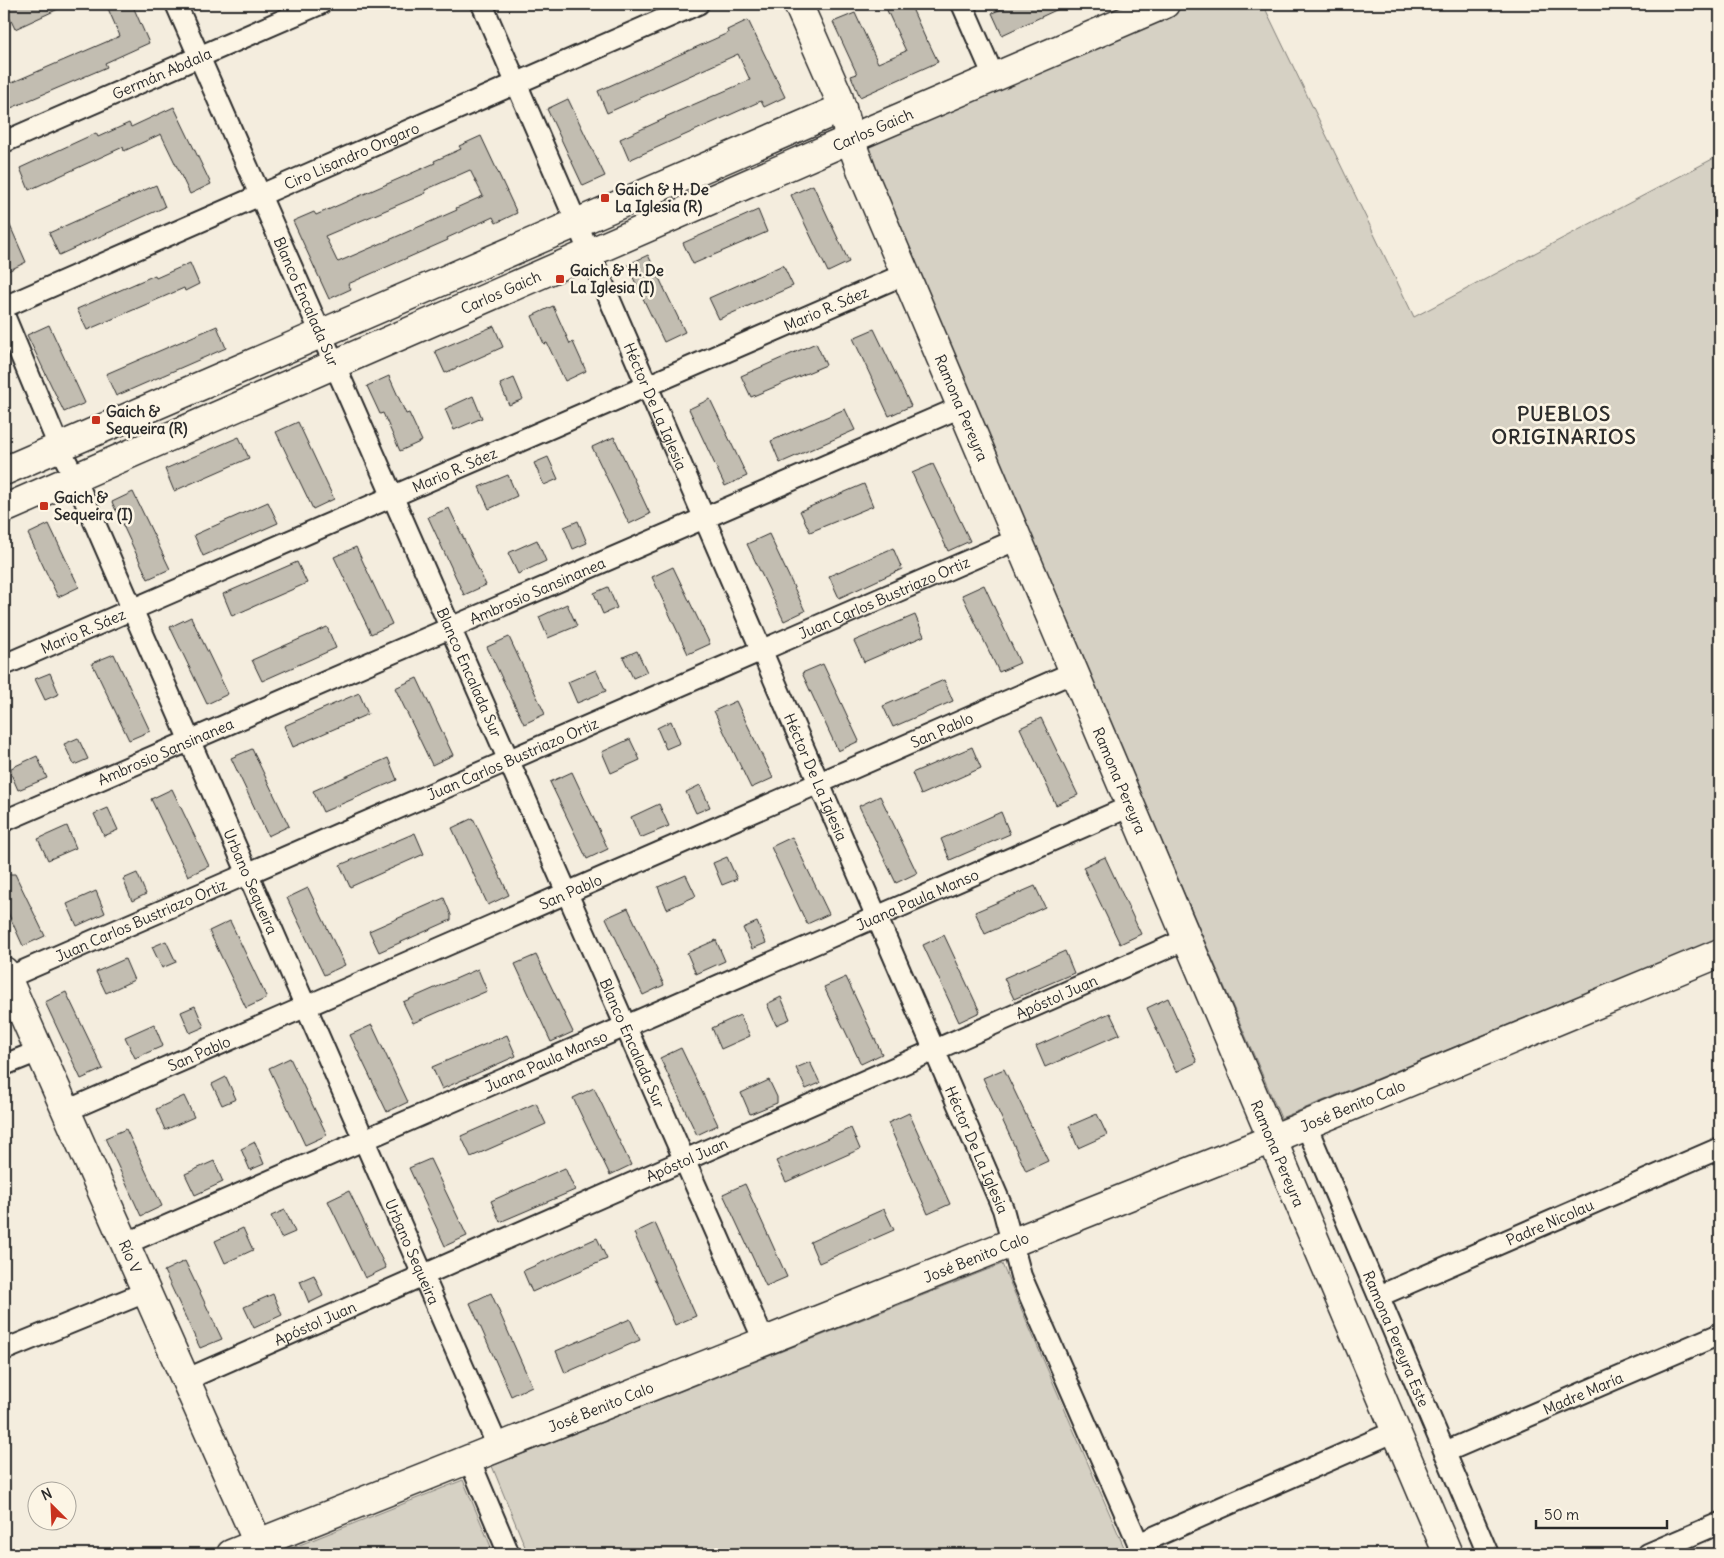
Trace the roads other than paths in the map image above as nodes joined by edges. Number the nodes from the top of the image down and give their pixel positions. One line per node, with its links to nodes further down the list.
1 (176, 4): 9 (street, Blanco Encalada Sur)
2 (320, 4): 9 (street, Germán Abdala)
3 (482, 4): 11 (street, Héctor De La Iglesia)
4 (698, 4): 11 (street, Ciro Lisandro Ongaro)
5 (798, 4): 12 (street, Ramona Pereyra)
6 (962, 4): 10 (street)
7 (1164, 4): 8 (street, Carlos Gaich)
8 (1137, 9): 10 (street, Carlos Gaich)
9 (199, 57): 14 (street, Germán Abdala); 15 (street, Blanco Encalada Sur)
10 (994, 77): 13 (street, Carlos Gaich)
11 (516, 83): 15 (street, Ciro Lisandro Ongaro); 16 (street, Héctor De La Iglesia)
12 (842, 108): 13 (street, Ramona Pereyra); 16 (street, Carlos Gaich)
13 (850, 139): 17 (street, Carlos Gaich); 18 (street, Ramona Pereyra)
14 (4, 142)
15 (260, 195): 19 (street, Ciro Lisandro Ongaro); 21 (street, Blanco Encalada Sur)
16 (577, 223): 17 (street, Héctor De La Iglesia); 21 (street, Carlos Gaich)
17 (590, 253): 22 (street, Carlos Gaich); 23 (street, Héctor De La Iglesia)
18 (905, 274): 23 (street, Mario R. Sáez); 24 (street, Ramona Pereyra)
19 (4, 307)
20 (4, 315): 25 (street, Urbano Sequeira)
21 (321, 334): 22 (street, Blanco Encalada Sur); 25 (street, Carlos Gaich)
22 (334, 365): 27 (street, Carlos Gaich); 28 (street, Blanco Encalada Sur)
23 (647, 386): 28 (street, Mario R. Sáez); 30 (street, Héctor De La Iglesia)
24 (962, 407): 30 (street, Ambrosio Sansinanea); 31 (street, Ramona Pereyra)
25 (59, 447): 26 (street, Carlos Gaich); 27 (street, Urbano Sequeira)
26 (4, 471)
27 (75, 478): 29 (street, Carlos Gaich); 32 (street, Urbano Sequeira)
28 (392, 496): 32 (street, Mario R. Sáez); 33 (street, Blanco Encalada Sur)
29 (4, 509)
30 (704, 518): 33 (street, Ambrosio Sansinanea); 34 (street, Héctor De La Iglesia)
31 (1018, 539): 34 (street, Juan Carlos Bustriazo Ortiz); 36 (street, Ramona Pereyra)
32 (132, 610): 35 (street, Mario R. Sáez); 37 (street, Urbano Sequeira)
33 (450, 628): 37 (street, Ambrosio Sansinanea); 38 (street, Blanco Encalada Sur)
34 (762, 650): 38 (street, Juan Carlos Bustriazo Ortiz); 39 (street, Héctor De La Iglesia)
35 (4, 665)
36 (1074, 672): 39 (street, San Pablo); 40 (street, Ramona Pereyra)
37 (190, 741): 41 (street, Ambrosio Sansinanea); 42 (street, Urbano Sequeira)
38 (508, 760): 42 (street, Juan Carlos Bustriazo Ortiz); 43 (street, Blanco Encalada Sur)
39 (819, 783): 43 (street, San Pablo); 44 (street, Héctor De La Iglesia)
40 (1131, 806): 44 (street, Juana Paula Manso); 45 (street, Ramona Pereyra)
41 (4, 821)
42 (248, 873): 47 (street, Juan Carlos Bustriazo Ortiz); 48 (street, Urbano Sequeira)
43 (566, 893): 48 (street, San Pablo); 49 (street, Blanco Encalada Sur)
44 (877, 916): 49 (street, Juana Paula Manso); 50 (street, Héctor De La Iglesia)
45 (1187, 939): 50 (street, Apóstol Juan); 55 (street, Ramona Pereyra)
46 (1720, 954): 54 (street, José Benito Calo)
47 (5, 974): 51 (street, Río V)
48 (306, 1007): 53 (street, San Pablo); 56 (street, Urbano Sequeira)
49 (625, 1026): 56 (street, Juana Paula Manso); 58 (street, Blanco Encalada Sur)
50 (935, 1050): 58 (street, Apóstol Juan); 59 (street, Héctor De La Iglesia)
51 (39, 1051): 52 (street); 53 (street, Río V)
52 (4, 1066)
53 (66, 1111): 60 (street, Río V)
54 (1306, 1124): 55 (street, José Benito Calo); 63 (street, Ramona Pereyra Este)
55 (1272, 1139): 59 (street, José Benito Calo); 68 (street, Ramona Pereyra)
56 (364, 1140): 60 (street, Juana Paula Manso); 61 (street, Urbano Sequeira)
57 (1720, 1148): 63 (street, Padre Nicolau)
58 (684, 1160): 61 (street, Apóstol Juan); 65 (street, Blanco Encalada Sur)
59 (1012, 1242): 65 (street, José Benito Calo); 73 (street, Héctor De La Iglesia)
60 (125, 1244): 62 (street, Río V)
61 (423, 1275): 67 (street, Apóstol Juan); 69 (street, Urbano Sequeira)
62 (146, 1292): 66 (street); 67 (street, Río V)
63 (1379, 1296): 70 (street, Ramona Pereyra Este)
64 (1720, 1334): 70 (street, Madre María)
65 (764, 1341): 69 (street, José Benito Calo)
66 (4, 1350)
67 (185, 1380): 74 (street, Río V)
68 (1396, 1431): 73 (street); 76 (street, Ramona Pereyra)
69 (498, 1447): 71 (street, José Benito Calo)
70 (1445, 1452): 77 (street, Ramona Pereyra Este)
71 (469, 1459): 74 (street, José Benito Calo); 75 (street)
72 (1720, 1523): 78 (street)
73 (1140, 1549)
74 (247, 1550)
75 (509, 1554)
76 (1448, 1554)
77 (1488, 1554)
78 (1648, 1554)

